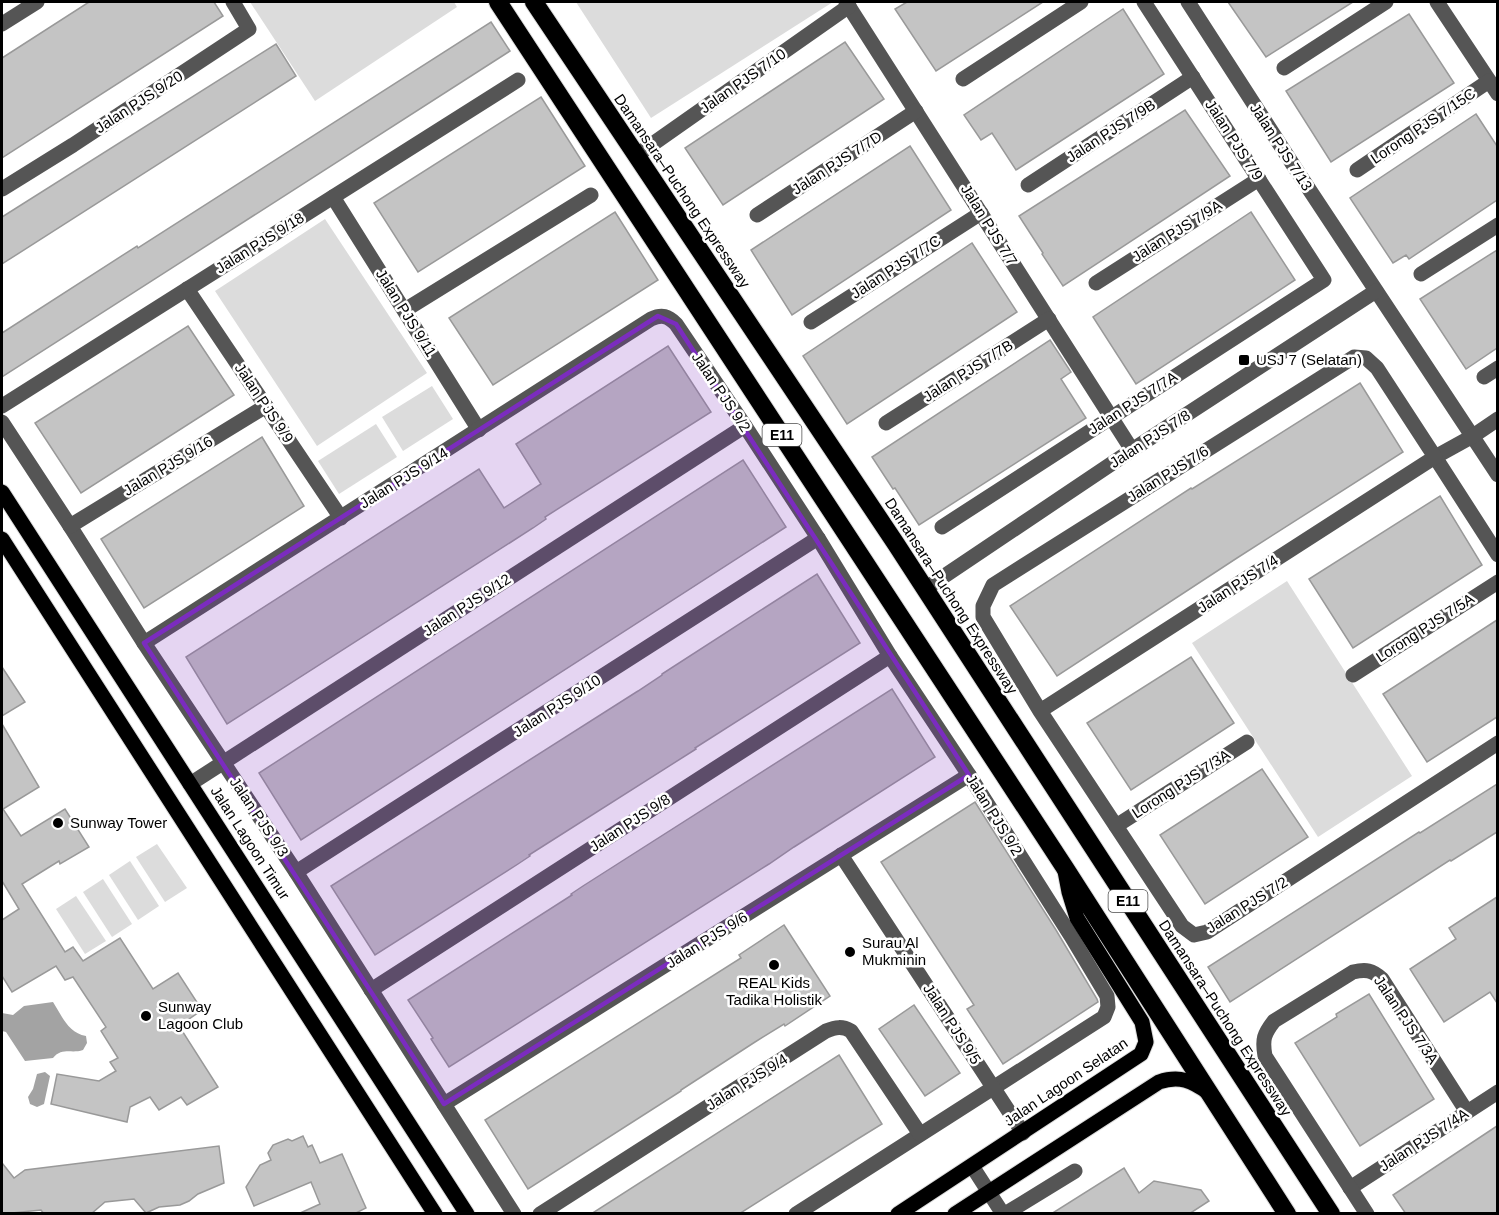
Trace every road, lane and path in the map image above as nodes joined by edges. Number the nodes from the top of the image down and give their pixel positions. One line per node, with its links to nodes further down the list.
1 (37, 2): 12 (street)
2 (233, 2): 24 (street, Jalan PJS 9/20)
3 (498, 2): 75 (highway, E11)
4 (534, 2): 13 (highway, Damansara–Puchong Expressway / E11)
5 (543, 2): 13 (highway)
6 (1081, 2): 16 (street)
7 (1144, 2): 15 (street, Jalan PJS 7/9)
8 (1188, 2): 34 (street, Jalan PJS 7/13)
9 (1386, 2): 14 (street)
10 (1437, 2): 18 (street)
11 (848, 4): 19 (street, Jalan PJS 7/7); 20 (street, Jalan PJS 7/10)
12 (2, 24)
13 (559, 39): 20 (highway, Damansara–Puchong Expressway / E11)
14 (1284, 68)
15 (1193, 77): 22 (street, Jalan PJS 7/9); 23 (street, Jalan PJS 7/9B)
16 (963, 79)
17 (518, 80): 26 (street, Jalan PJS 9/18)
18 (1493, 88): 21 (street, Lorong PJS 7/15C)
19 (916, 111): 27 (street, Jalan PJS 7/7); 28 (street, Jalan PJS 7/7D)
20 (637, 155): 63 (highway, Damansara–Puchong Expressway / E11)
21 (1357, 170)
22 (1259, 179): 31 (street, Jalan PJS 7/9); 32 (street, Jalan PJS 7/9A)
23 (1028, 184)
24 (2, 189)
25 (591, 195): 35 (street)
26 (333, 197): 33 (street, Jalan PJS 9/18); 35 (street, Jalan PJS 9/11)
27 (981, 213): 37 (street, Jalan PJS 7/7); 38 (street, Jalan PJS 7/7C)
28 (758, 215)
29 (1497, 225): 30 (street)
30 (1421, 274)
31 (1324, 280): 43 (street, Jalan PJS 7/7A)
32 (1096, 283)
33 (187, 289): 41 (street, Jalan PJS 9/18); 42 (street, Jalan PJS 9/9)
34 (1376, 291): 49 (street, Jalan PJS 7/13); 50 (street, Jalan PJS 7/8)
35 (405, 310): 48 (street, Jalan PJS 9/11)
36 (664, 316): 47 (street, Jalan PJS 9/2); 48 (street, Jalan PJS 9/14)
37 (1049, 320): 43 (street, Jalan PJS 7/7); 46 (street, Jalan PJS 7/7B)
38 (811, 322)
39 (1497, 368): 40 (street)
40 (1484, 377)
41 (2, 406)
42 (266, 406): 54 (street, Jalan PJS 9/9); 55 (street, Jalan PJS 9/16)
43 (1111, 417): 50 (street, Jalan PJS 7/7); 56 (street, Jalan PJS 7/7A)
44 (1497, 419): 49 (street)
45 (2, 422): 55 (street, Jalan PJS 9/3)
46 (886, 423)
47 (744, 426): 57 (street, Jalan PJS 9/2); 70 (street, Jalan PJS 9/12)
48 (479, 430): 54 (street, Jalan PJS 9/14)
49 (1473, 436): 51 (street); 52 (street, Jalan PJS 7/13)
50 (1132, 450): 63 (street, Jalan PJS 7/8)
51 (1435, 457): 60 (street); 67 (street, Jalan PJS 7/4); 67 (street, Jalan PJS 7/6)
52 (1497, 475)
53 (2, 492): 59 (main road, Jalan Lagoon Timur)
54 (341, 518): 64 (street, Jalan PJS 9/14)
55 (70, 526): 64 (street, Jalan PJS 9/3)
56 (942, 527)
57 (818, 538): 65 (street, Jalan PJS 9/2); 76 (street, Jalan PJS 9/10)
58 (2, 539): 61 (main road)
59 (41, 553): 61 (main road); 72 (main road, Jalan Lagoon Timur)
60 (1497, 555)
61 (20, 567): 89 (main road)
62 (1497, 582): 66 (street, Lorong PJS 7/5A)
63 (925, 588): 98 (highway, Damansara–Puchong Expressway / E11)
64 (144, 643): 70 (street, Jalan PJS 9/3)
65 (890, 656): 71 (street, Jalan PJS 9/2); 77 (street, Jalan PJS 9/8)
66 (1353, 675)
67 (1040, 711): 73 (street, Jalan PJS 7/2)
68 (1247, 742): 73 (street, Lorong PJS 7/3A)
69 (1497, 743): 73 (street, Jalan PJS 7/2)
70 (222, 763): 72 (street, Jalan PJS 9/12); 76 (street, Jalan PJS 9/3)
71 (969, 775): 74 (street, Jalan PJS 9/6); 78 (street, Jalan PJS 9/2)
72 (190, 784): 90 (main road, Jalan Lagoon Timur)
73 (1116, 826)
74 (841, 855): 78 (street, Jalan PJS 9/5); 81 (street, Jalan PJS 9/6)
75 (1065, 868): 80 (highway, E11); 83 (main road, Jalan Lagoon Selatan)
76 (296, 872): 77 (street, Jalan PJS 9/3)
77 (370, 990): 81 (street, Jalan PJS 9/3)
78 (994, 1088): 83 (street, Jalan PJS 9/5); 84 (street, Jalan PJS 9/2)
79 (1497, 1092): 82 (street, Jalan PJS 7/4A)
80 (1212, 1095): 88 (main road); 97 (highway, E11)
81 (444, 1104): 91 (street, Jalan PJS 9/3)
82 (1467, 1112): 87 (street, Jalan PJS 7/4A); 87 (street, Jalan PJS 7/3A)
83 (1023, 1132): 85 (main road, Jalan Lagoon Selatan)
84 (920, 1134): 92 (street, Jalan PJS 9/4); 93 (street, Jalan PJS 9/2)
85 (972, 1166): 88 (street); 94 (main road, Jalan Lagoon Selatan)
86 (1075, 1171): 96 (street)
87 (1350, 1188): 99 (street, Jalan PJS 7/3A)
88 (988, 1192): 95 (main road); 96 (street)
89 (435, 1214)
90 (467, 1214)
91 (514, 1214)
92 (540, 1214)
93 (796, 1214)
94 (898, 1214)
95 (955, 1214)
96 (1004, 1214)
97 (1287, 1214)
98 (1331, 1214)
99 (1367, 1214)

